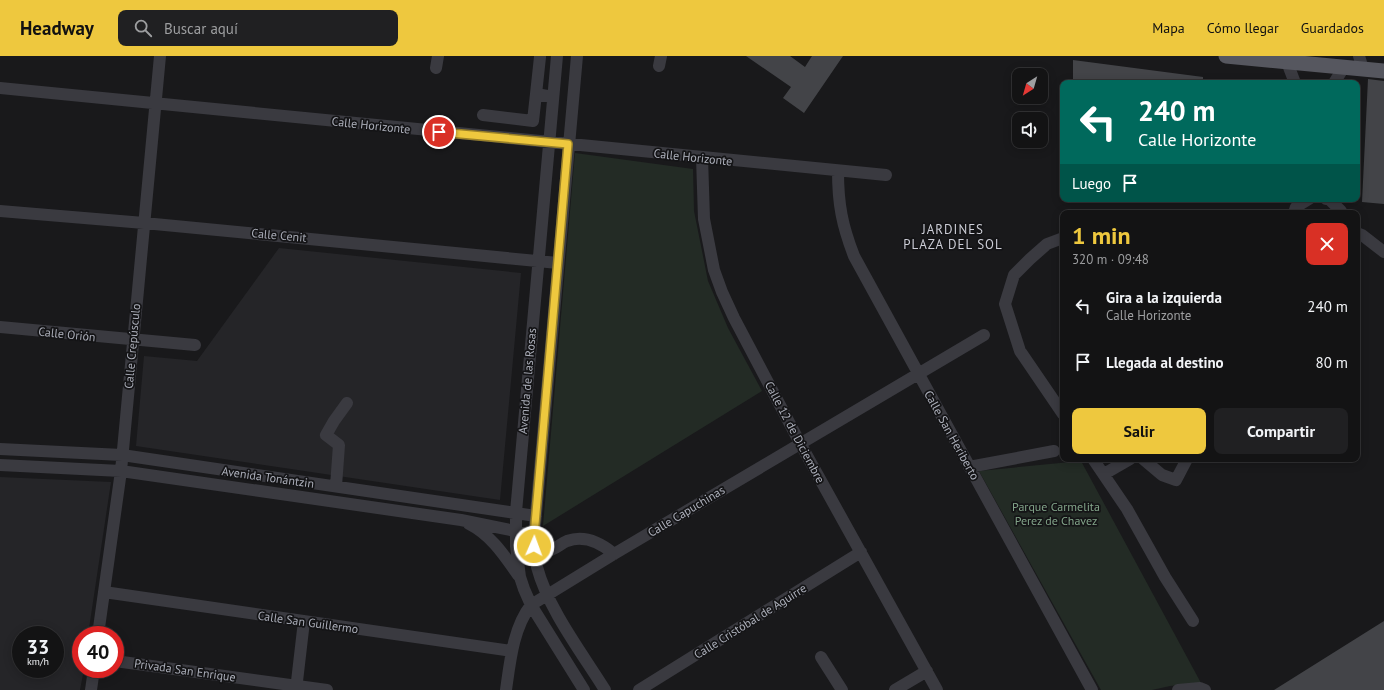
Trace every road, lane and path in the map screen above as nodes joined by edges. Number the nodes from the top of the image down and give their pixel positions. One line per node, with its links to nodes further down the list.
1 (160, 56): 15 (street, Calle Crepúsculo)
2 (577, 56): 18 (street, Avenida de las Rosas)
3 (1226, 56): 6 (main road)
4 (540, 57): 5 (street); 13 (street)
5 (557, 58): 14 (street, Avenida de las Rosas)
6 (1287, 62): 8 (main road); 10 (street)
7 (1361, 63): 8 (main road); 9 (main road)
8 (1344, 67): 11 (street)
9 (1384, 71)
10 (1294, 80)
11 (1336, 80)
12 (0, 88): 15 (street, Calle Horizonte)
13 (536, 94): 14 (street); 16 (street)
14 (553, 97): 17 (street, Avenida de las Rosas)
15 (156, 104): 17 (street, Calle Horizonte); 27 (street, Calle Crepúsculo)
16 (483, 115)
17 (549, 142): 18 (street, Calle Horizonte); 31 (street, Avenida de las Rosas)
18 (568, 144): 19 (street, Calle Horizonte); 32 (street, Avenida de las Rosas)
19 (702, 157): 20 (street, Calle Horizonte); 40 (street, Calle 12 de Diciembre)
20 (838, 171): 21 (street, Calle Horizonte); 37 (street, Calle San Heriberto)
21 (886, 175)
22 (1304, 202): 24 (street)
23 (1332, 202): 25 (street)
24 (1295, 210)
25 (1340, 210)
26 (0, 211): 27 (street, Calle Cenit)
27 (144, 223): 31 (street, Calle Cenit); 35 (street, Calle Crepúsculo)
28 (1360, 234): 30 (street)
29 (1060, 239): 39 (street)
30 (1384, 252)
31 (538, 260): 32 (street, Calle Cenit); 53 (street, Avenida de las Rosas)
32 (558, 263): 54 (street, Avenida de las Rosas)
33 (0, 327): 35 (street, Calle Orión)
34 (984, 335): 37 (street, Calle Capuchinas)
35 (133, 340): 36 (street, Calle Orión); 43 (street, Calle Crepúsculo)
36 (195, 345)
37 (918, 373): 40 (street, Calle Capuchinas); 49 (street, Calle San Heriberto)
38 (347, 403): 52 (street)
39 (1060, 410)
40 (800, 443): 58 (street, Calle 12 de Diciembre); 59 (street, Calle Capuchinas)
41 (0, 449): 43 (street, Avenida Tonántzin)
42 (1054, 451): 49 (street)
43 (122, 456): 50 (street, Calle Crepúsculo); 52 (street, Avenida Tonántzin)
44 (1095, 462): 51 (street)
45 (1125, 462): 51 (street)
46 (1147, 462): 47 (street)
47 (1185, 462)
48 (0, 465): 50 (street, Avenida Tonántzin)
49 (969, 467): 84 (street, Calle San Heriberto)
50 (120, 471): 55 (street, Avenida Tonántzin); 62 (street, Calle Crepúsculo)
51 (1104, 474): 66 (street)
52 (336, 486): 53 (street, Avenida Tonántzin)
53 (516, 512): 54 (street, Avenida Tonántzin); 56 (street, Avenida de las Rosas)
54 (536, 516): 57 (street, Avenida de las Rosas)
55 (461, 520): 56 (street, Avenida Tonántzin); 61 (street)
56 (515, 531): 57 (street, Avenida Tonántzin); 61 (street, Avenida de las Rosas)
57 (534, 536): 60 (street, Avenida de las Rosas)
58 (861, 552): 71 (street, Calle 12 de Diciembre); 80 (street, Calle Cristóbal de Aguirre)
59 (614, 554): 60 (street); 63 (street, Calle Capuchinas)
60 (535, 555): 63 (street, Avenida de las Rosas)
61 (520, 577): 64 (street, Avenida de las Rosas)
62 (104, 592): 65 (street, Calle San Guillermo); 67 (street, Calle Crepúsculo)
63 (547, 596): 64 (street, Calle Capuchinas); 79 (street, Avenida de las Rosas)
64 (531, 605): 68 (street); 78 (street, Avenida de las Rosas)
65 (304, 621): 68 (street, Calle San Guillermo); 73 (street)
66 (1193, 621)
67 (99, 626)
68 (512, 651): 77 (street)
69 (821, 657): 81 (street)
70 (124, 661): 73 (street, Privada San Enrique)
71 (927, 671): 82 (street); 83 (street, Calle 12 de Diciembre)
72 (93, 678): 75 (street)
73 (296, 688): 76 (street, Privada San Enrique)
74 (1201, 689): 85 (street)
75 (91, 690)
76 (327, 690)
77 (506, 690)
78 (584, 690)
79 (605, 690)
80 (639, 690)
81 (842, 690)
82 (895, 690)
83 (937, 690)
84 (1092, 690)
85 (1178, 690)

